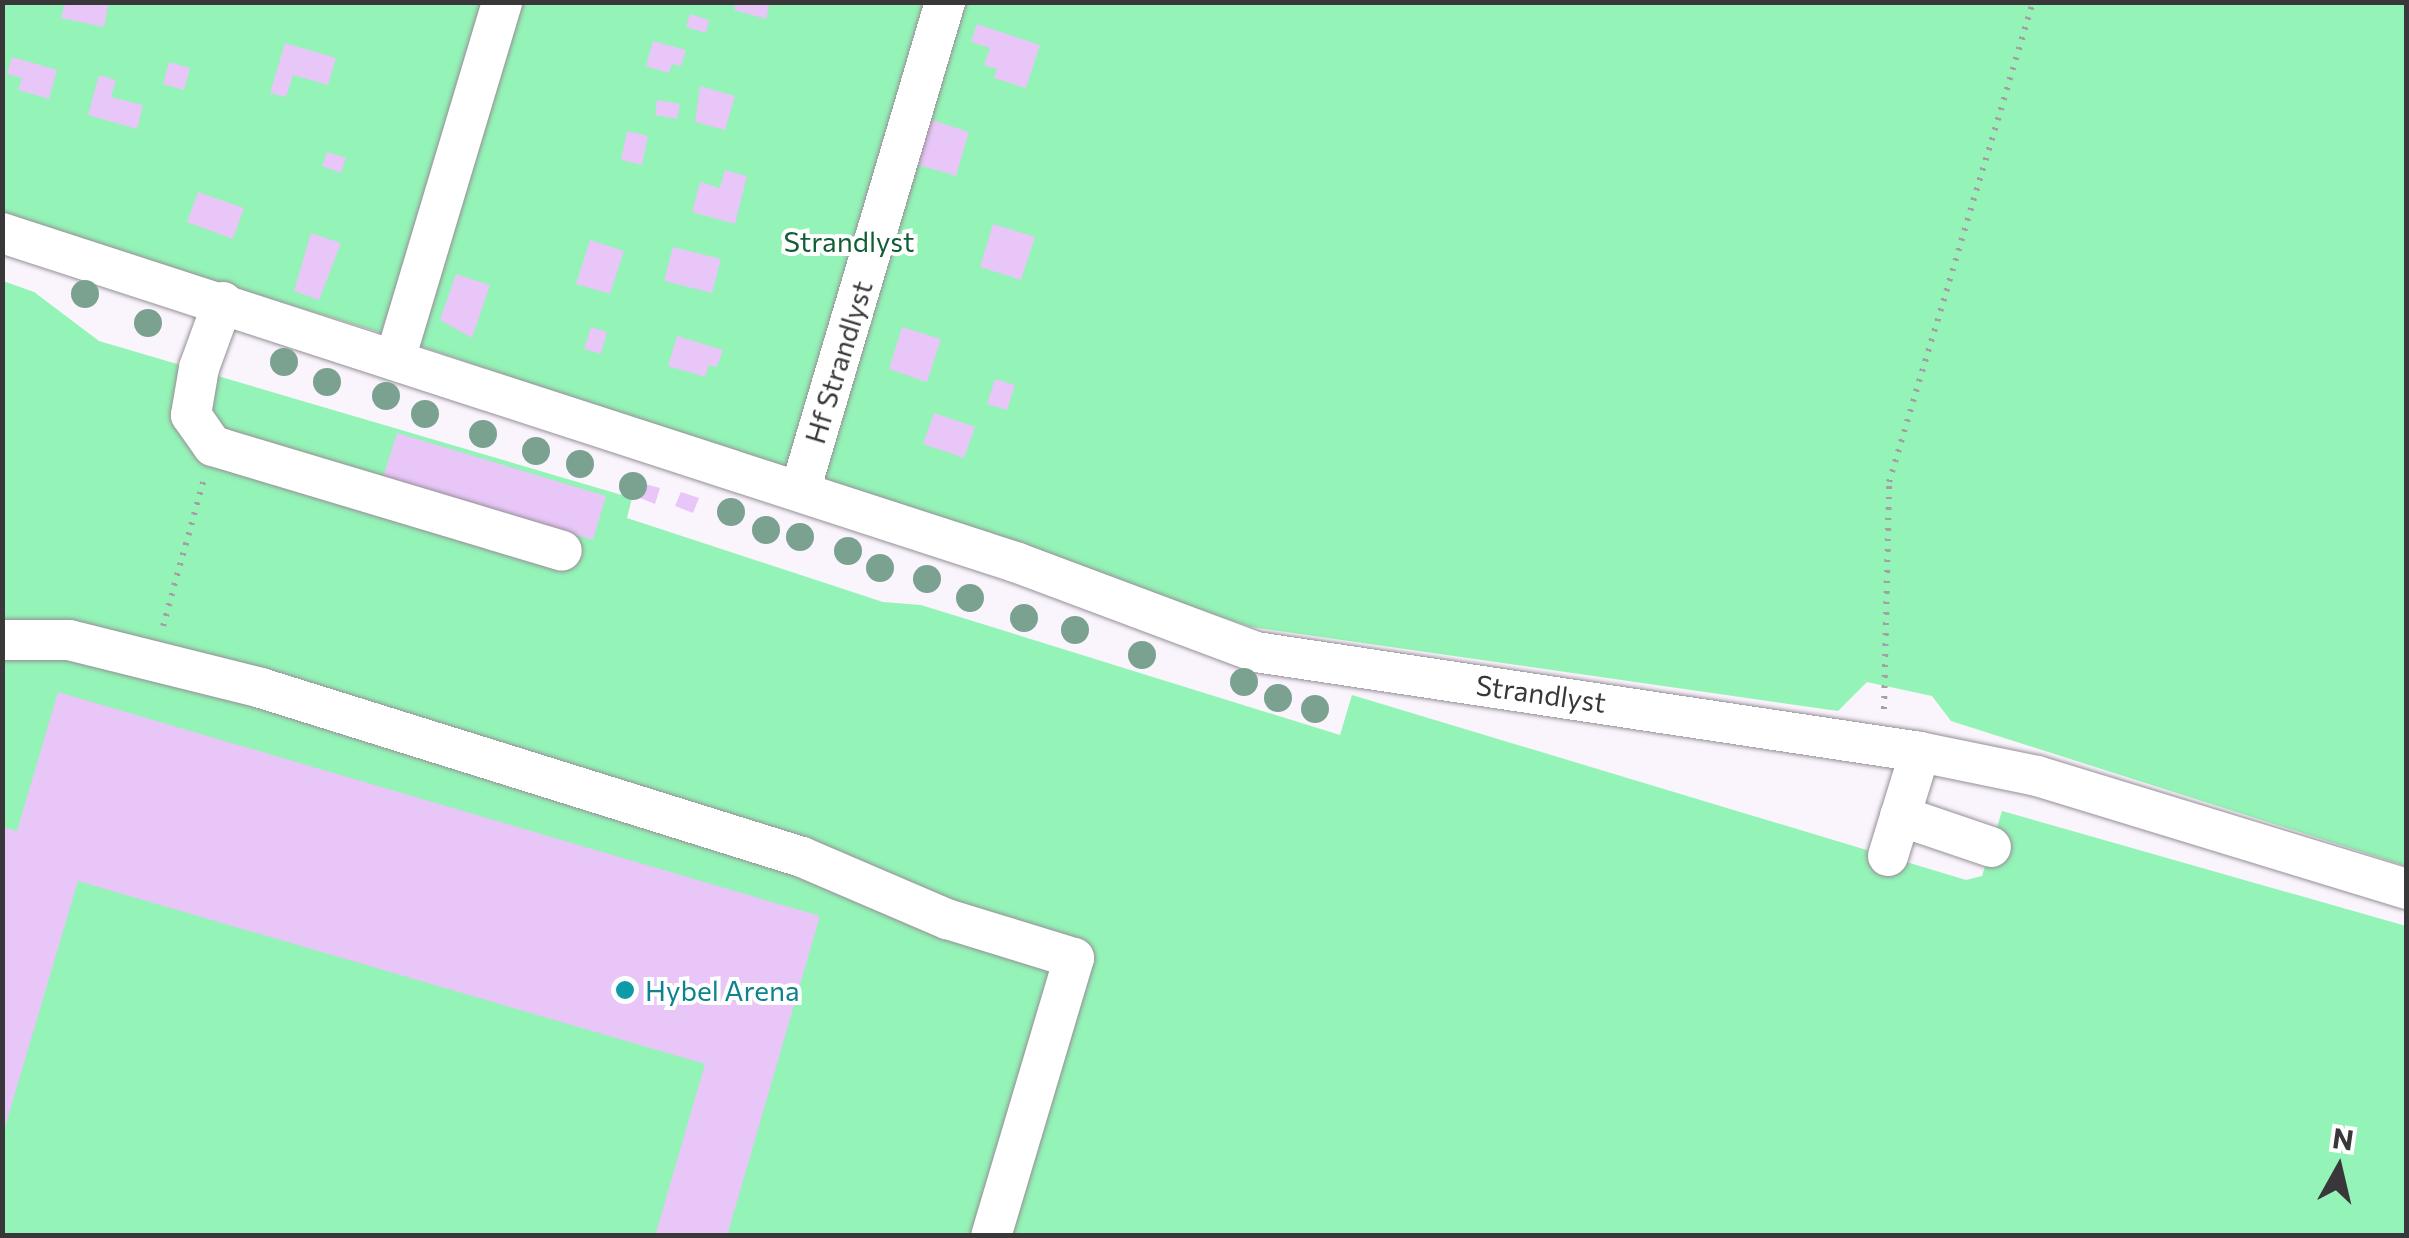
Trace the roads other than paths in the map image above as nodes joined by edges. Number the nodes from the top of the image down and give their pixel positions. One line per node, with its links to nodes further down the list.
1 (502, 2): 5 (street)
2 (944, 2): 6 (street, Hf Strandlyst)
3 (2, 233): 4 (street, Strandlyst)
4 (223, 302): 5 (street, Strandlyst); 7 (street)
5 (396, 356): 6 (street, Strandlyst)
6 (800, 491): 9 (street, Strandlyst)
7 (562, 551)
8 (2, 640): 14 (street)
9 (1920, 752): 10 (street); 13 (street, Strandlyst)
10 (1900, 816): 11 (street); 12 (street)
11 (1990, 847)
12 (1888, 856)
13 (2406, 889)
14 (991, 1236)

